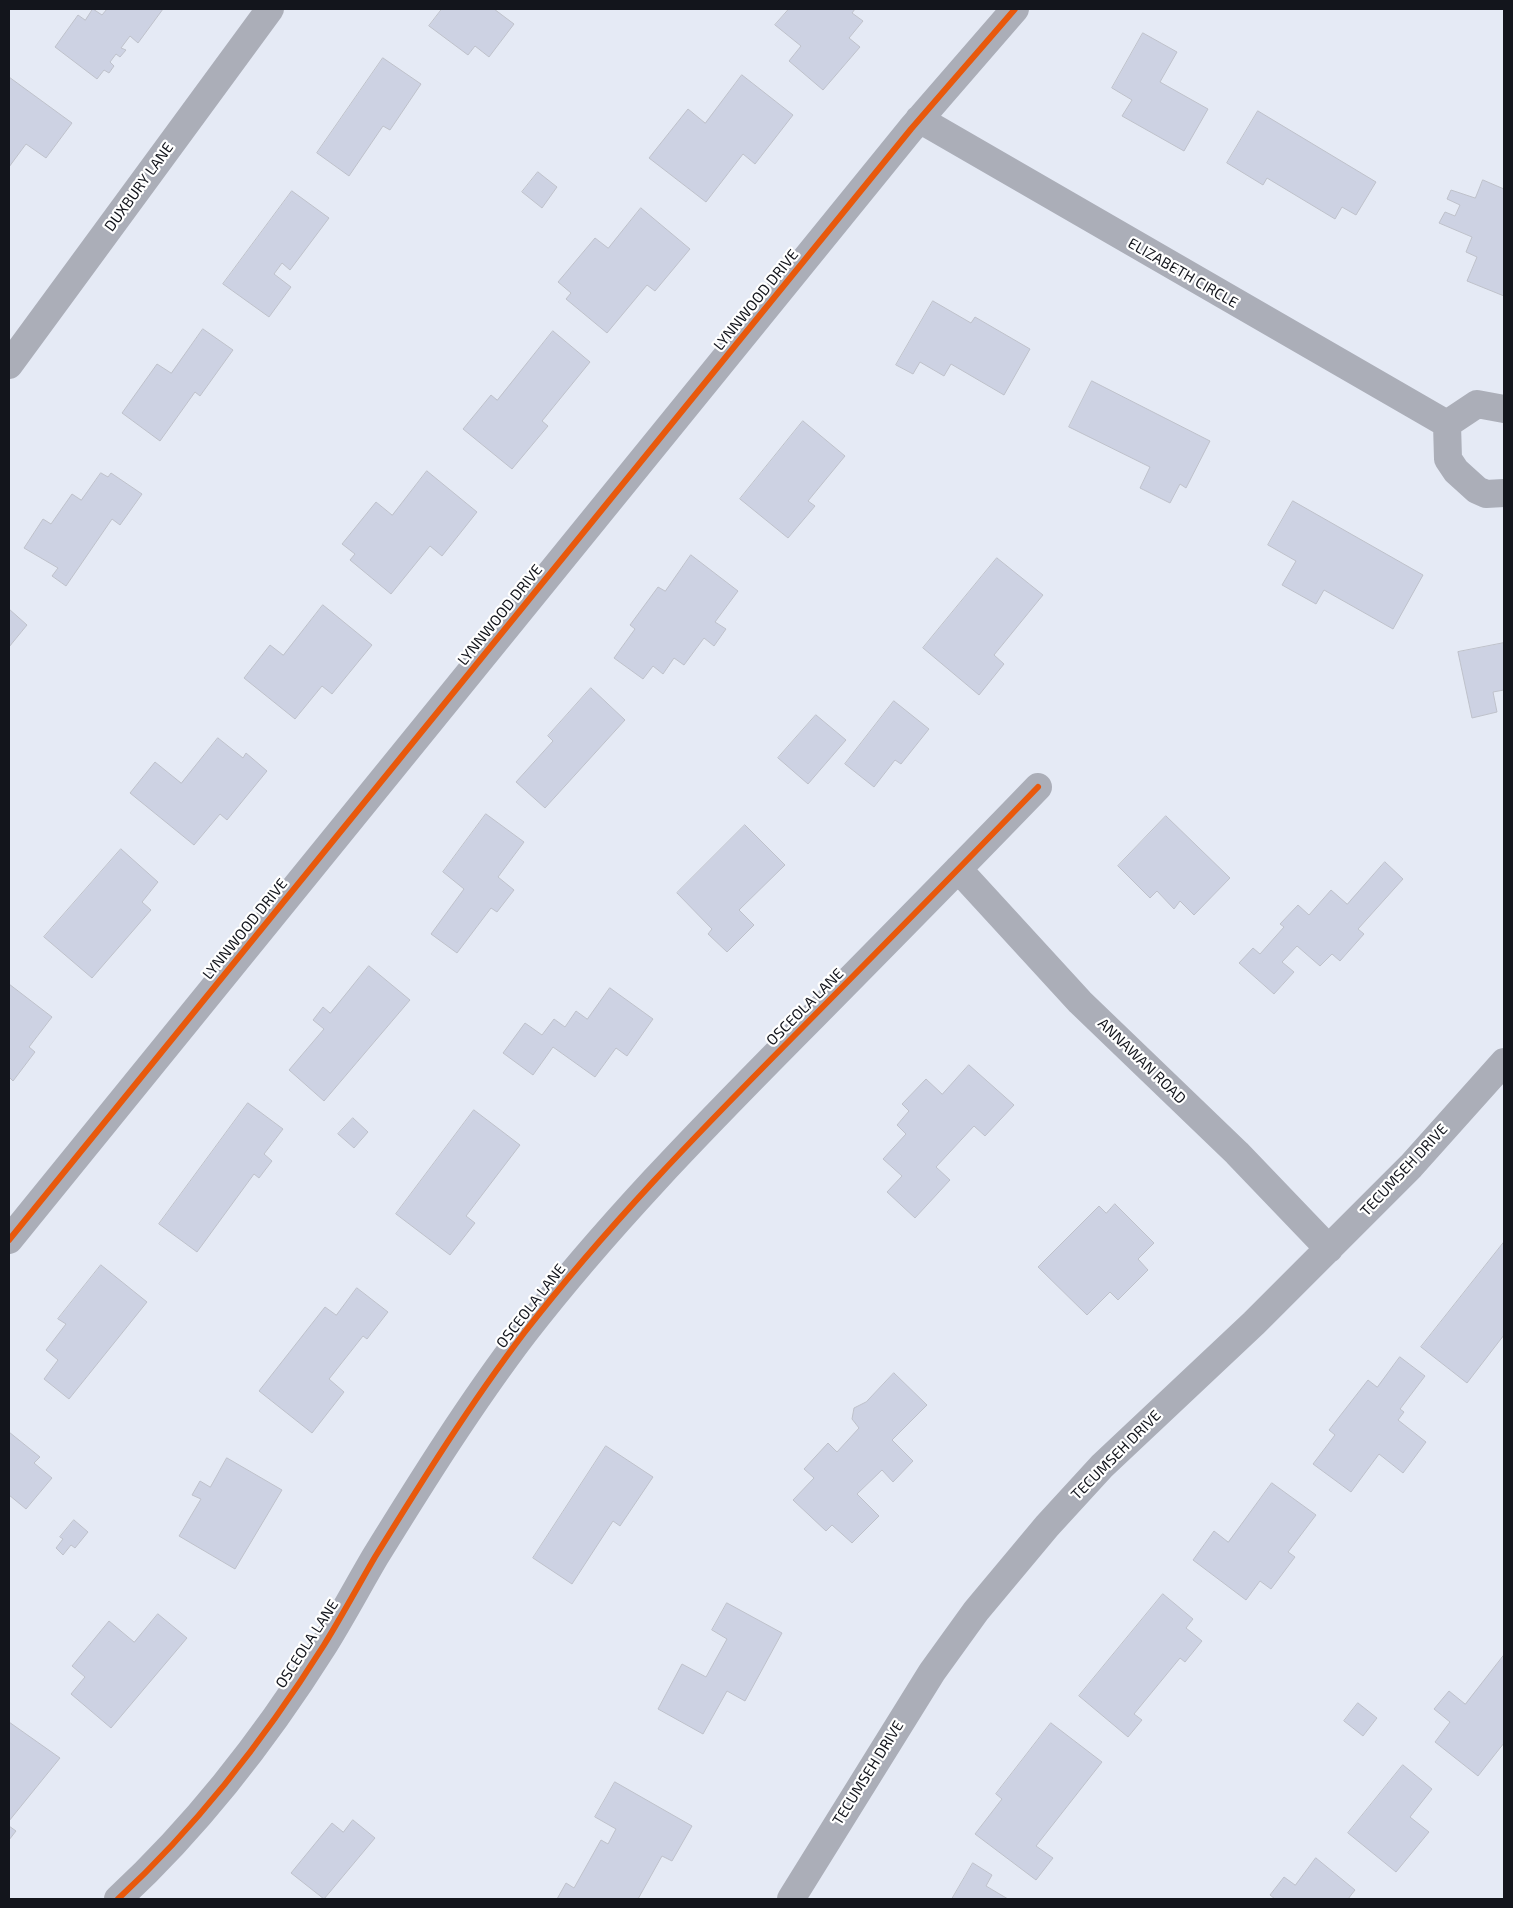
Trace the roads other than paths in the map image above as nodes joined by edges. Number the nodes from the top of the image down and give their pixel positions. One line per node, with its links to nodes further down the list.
1 (270, 9): 4 (street, DUXBURY LANE)
2 (1015, 9): 3 (street, LYNNWOOD DRIVE)
3 (920, 119): 6 (street, ELIZABETH CIRCLE); 11 (street, LYNNWOOD DRIVE)
4 (9, 365)
5 (1504, 409): 6 (street)
6 (1447, 424): 7 (street)
7 (1504, 493)
8 (1038, 787): 9 (street, OSCEOLA LANE)
9 (958, 870): 12 (street, ANNAWAN ROAD); 13 (street, OSCEOLA LANE)
10 (1504, 1062): 12 (street, TECUMSEH DRIVE)
11 (9, 1240)
12 (1329, 1249): 14 (street, TECUMSEH DRIVE)
13 (118, 1899)
14 (791, 1899)

